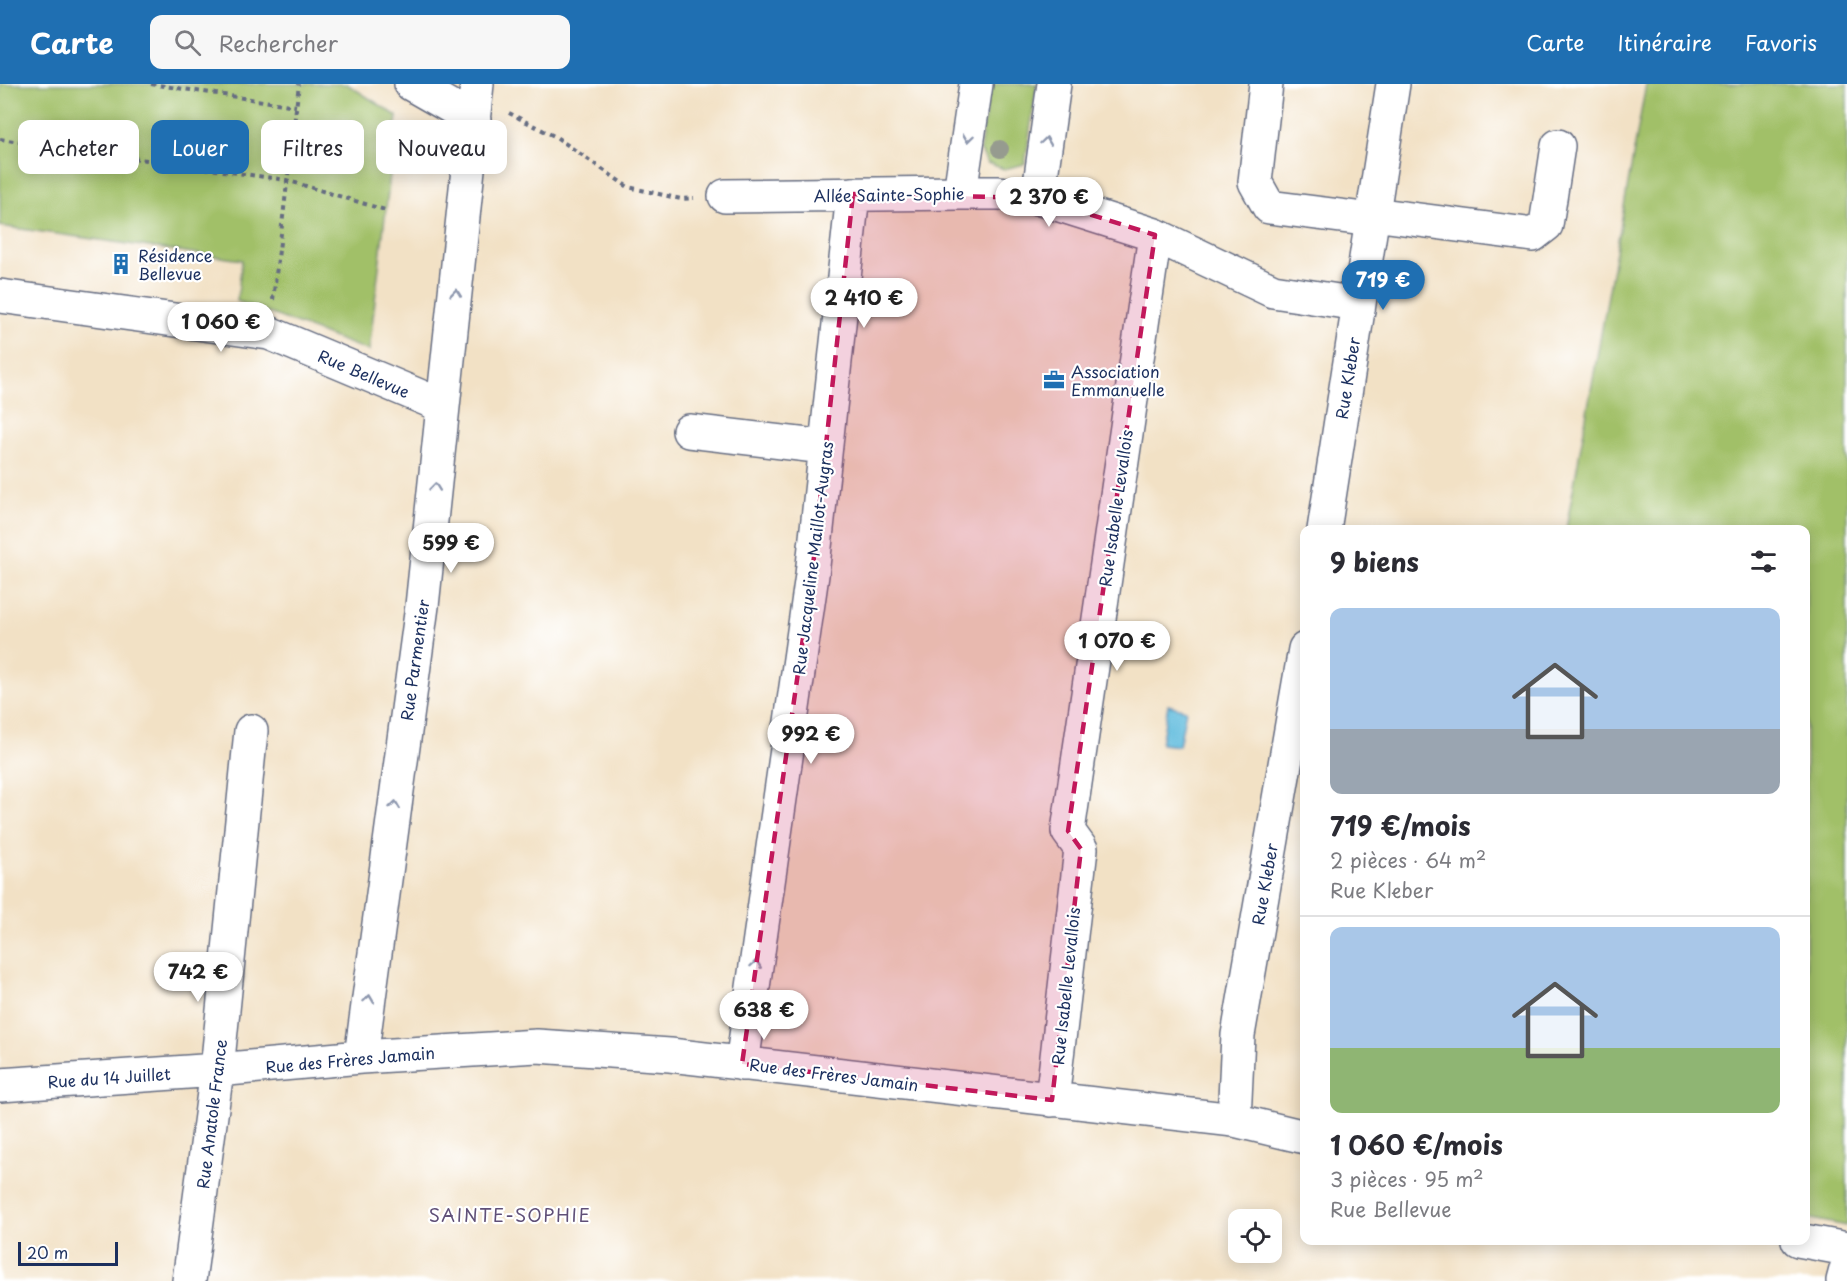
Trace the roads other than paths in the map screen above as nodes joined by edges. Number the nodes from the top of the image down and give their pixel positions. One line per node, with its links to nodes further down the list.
1 (411, 84): 6 (street)
2 (976, 84): 8 (street, one-way to 8)
3 (1054, 84): 11 (street, one-way to 3)
4 (1266, 84): 12 (street)
5 (1393, 84): 12 (street, Rue Kleber)
6 (476, 100): 16 (street, Rue Parmentier, one-way to 6)
7 (1558, 146): 12 (street)
8 (960, 193): 9 (street, Allée Sainte-Sophie); 11 (street, Allée Sainte-Sophie)
9 (853, 194): 10 (street, Allée Sainte-Sophie); 18 (street, Rue Jacqueline Maillot-Augras)
10 (725, 196)
11 (1038, 198): 13 (street, Allée Sainte-Sophie)
12 (1372, 217): 15 (street, Rue Kleber)
13 (1155, 235): 15 (street, Allée Sainte-Sophie); 26 (street, Rue Isabelle Levallois)
14 (0, 296): 16 (street, Rue Bellevue)
15 (1358, 304): 19 (street, Rue Kleber)
16 (443, 406): 22 (street, Rue Parmentier, one-way to 16)
17 (689, 431): 18 (street)
18 (825, 453): 23 (street, Rue Jacqueline Maillot-Augras, one-way to 18)
19 (1325, 525)
20 (1300, 678): 27 (street, Rue Kleber)
21 (250, 731): 24 (street, Rue Anatole France)
22 (361, 1057): 23 (street, Rue des Frères Jamain); 24 (street, Rue des Frères Jamain)
23 (742, 1064): 26 (street, Rue des Frères Jamain)
24 (217, 1070): 25 (street, Rue du 14 Juillet); 32 (street, Rue Anatole France)
25 (0, 1085)
26 (1052, 1100): 27 (street, Rue des Frères Jamain)
27 (1234, 1120): 28 (street, Rue des Frères Jamain)
28 (1300, 1136)
29 (1810, 1242): 30 (street)
30 (1847, 1250)
31 (1847, 1266): 33 (street)
32 (189, 1281)
33 (1843, 1281)

